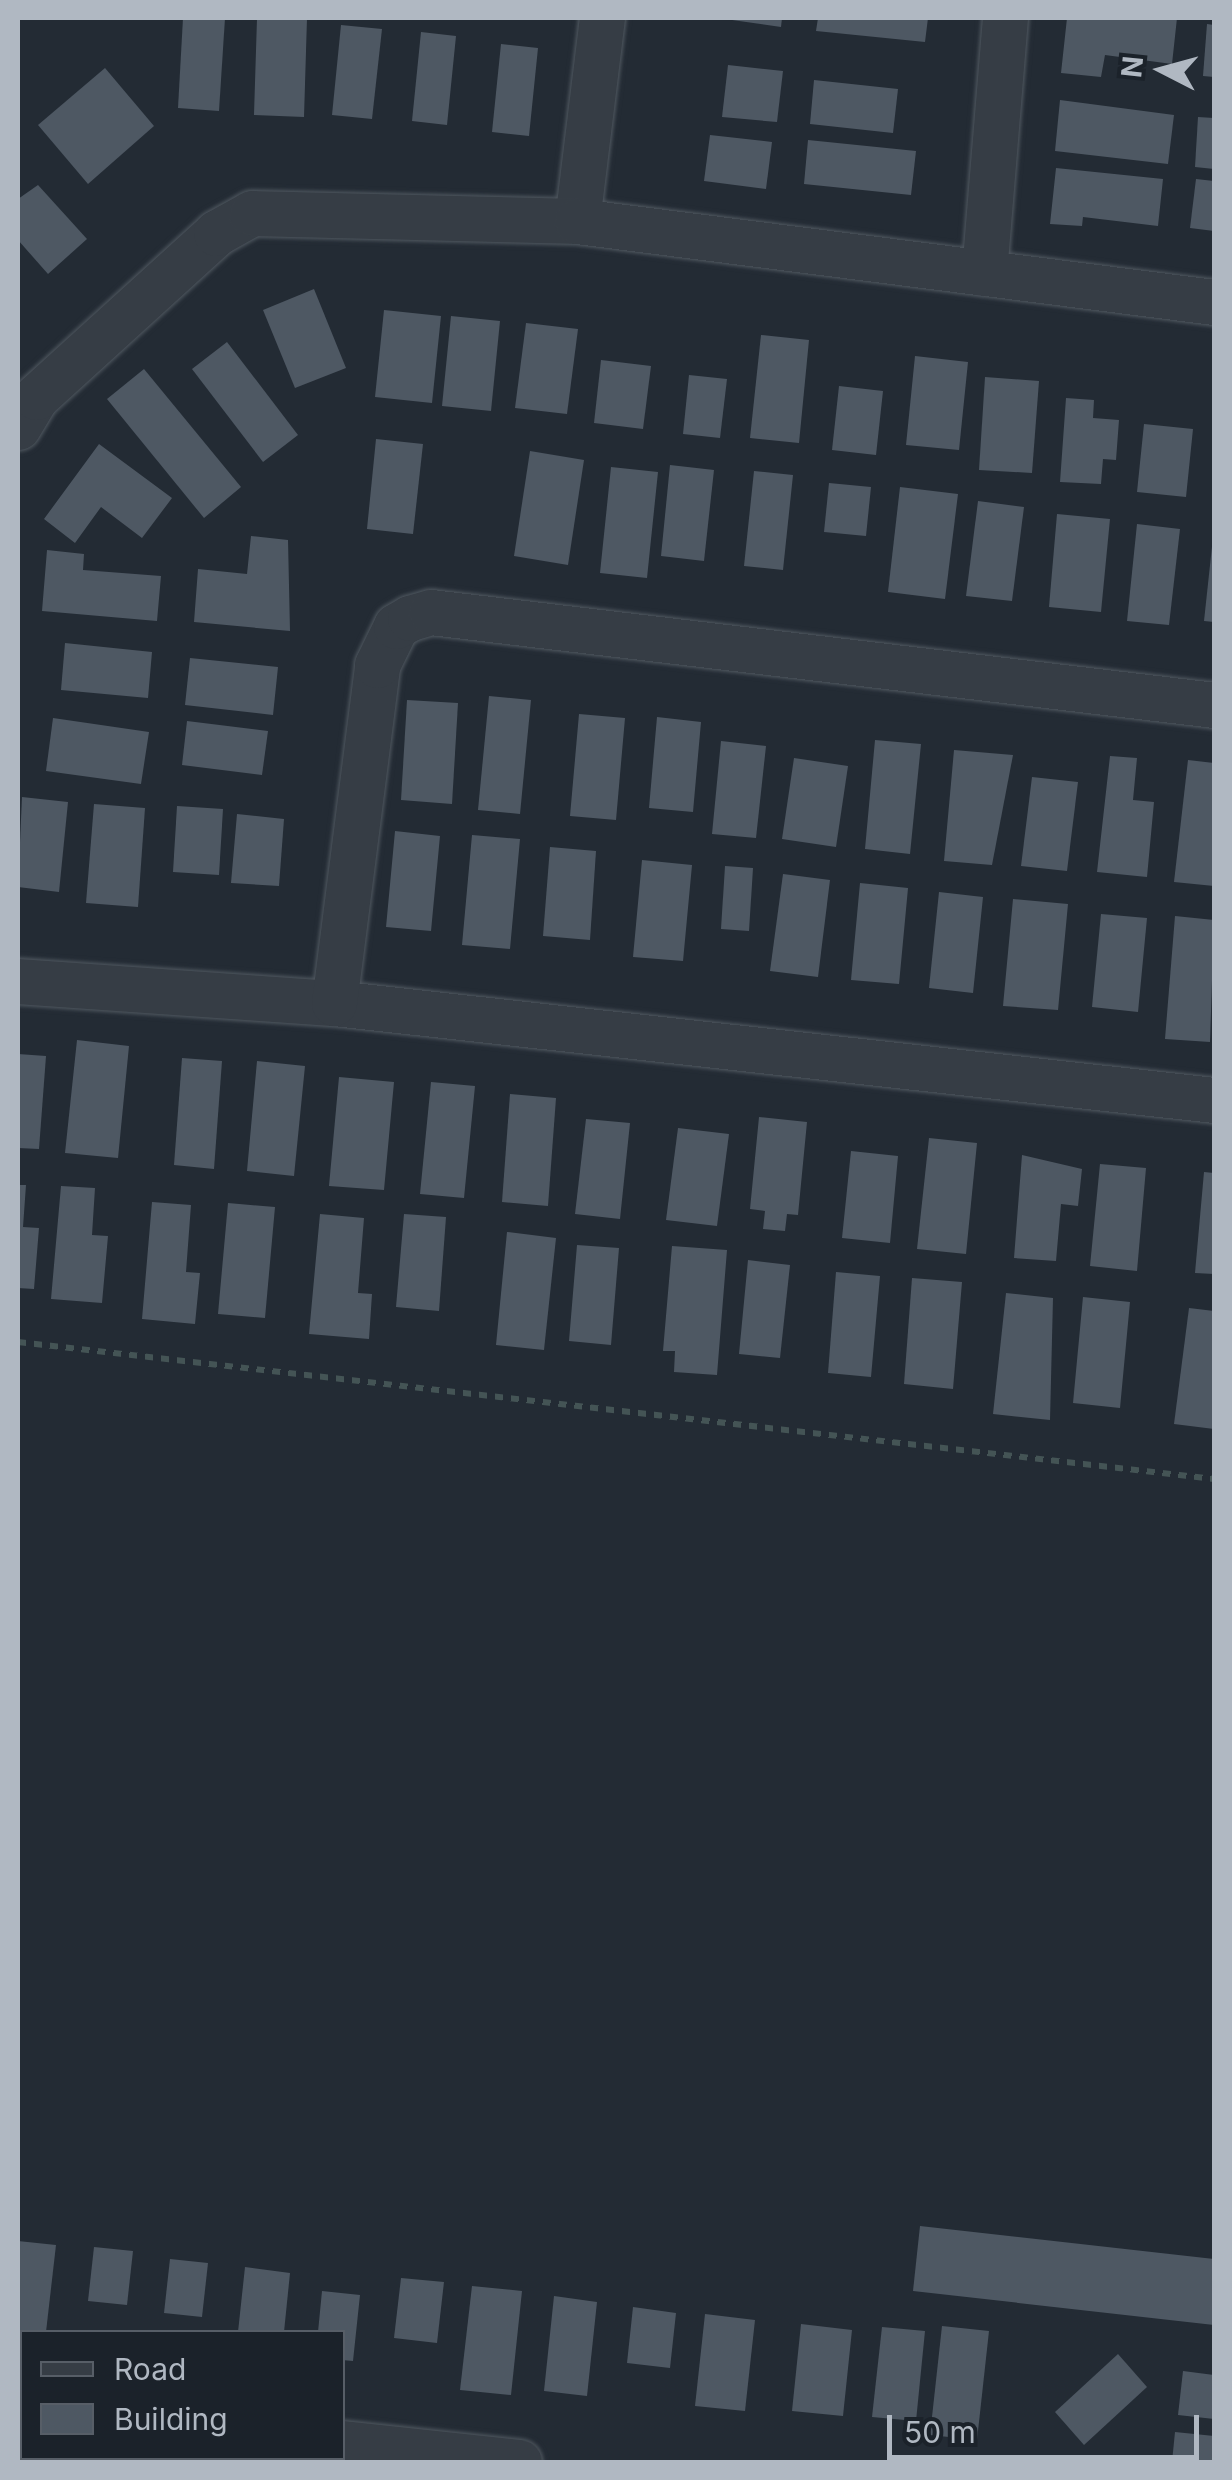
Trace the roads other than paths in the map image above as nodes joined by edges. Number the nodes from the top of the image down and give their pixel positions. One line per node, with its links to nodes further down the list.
1 (602, 18): 3 (street)
2 (1005, 18): 4 (street)
3 (577, 221): 4 (street); 6 (street)
4 (984, 273): 5 (street)
5 (1214, 302)
6 (24, 404)
7 (1214, 705): 9 (street)
8 (18, 981): 9 (street)
9 (334, 1004): 10 (street)
10 (1214, 1100)
11 (345, 2443): 12 (street)
12 (520, 2462)

